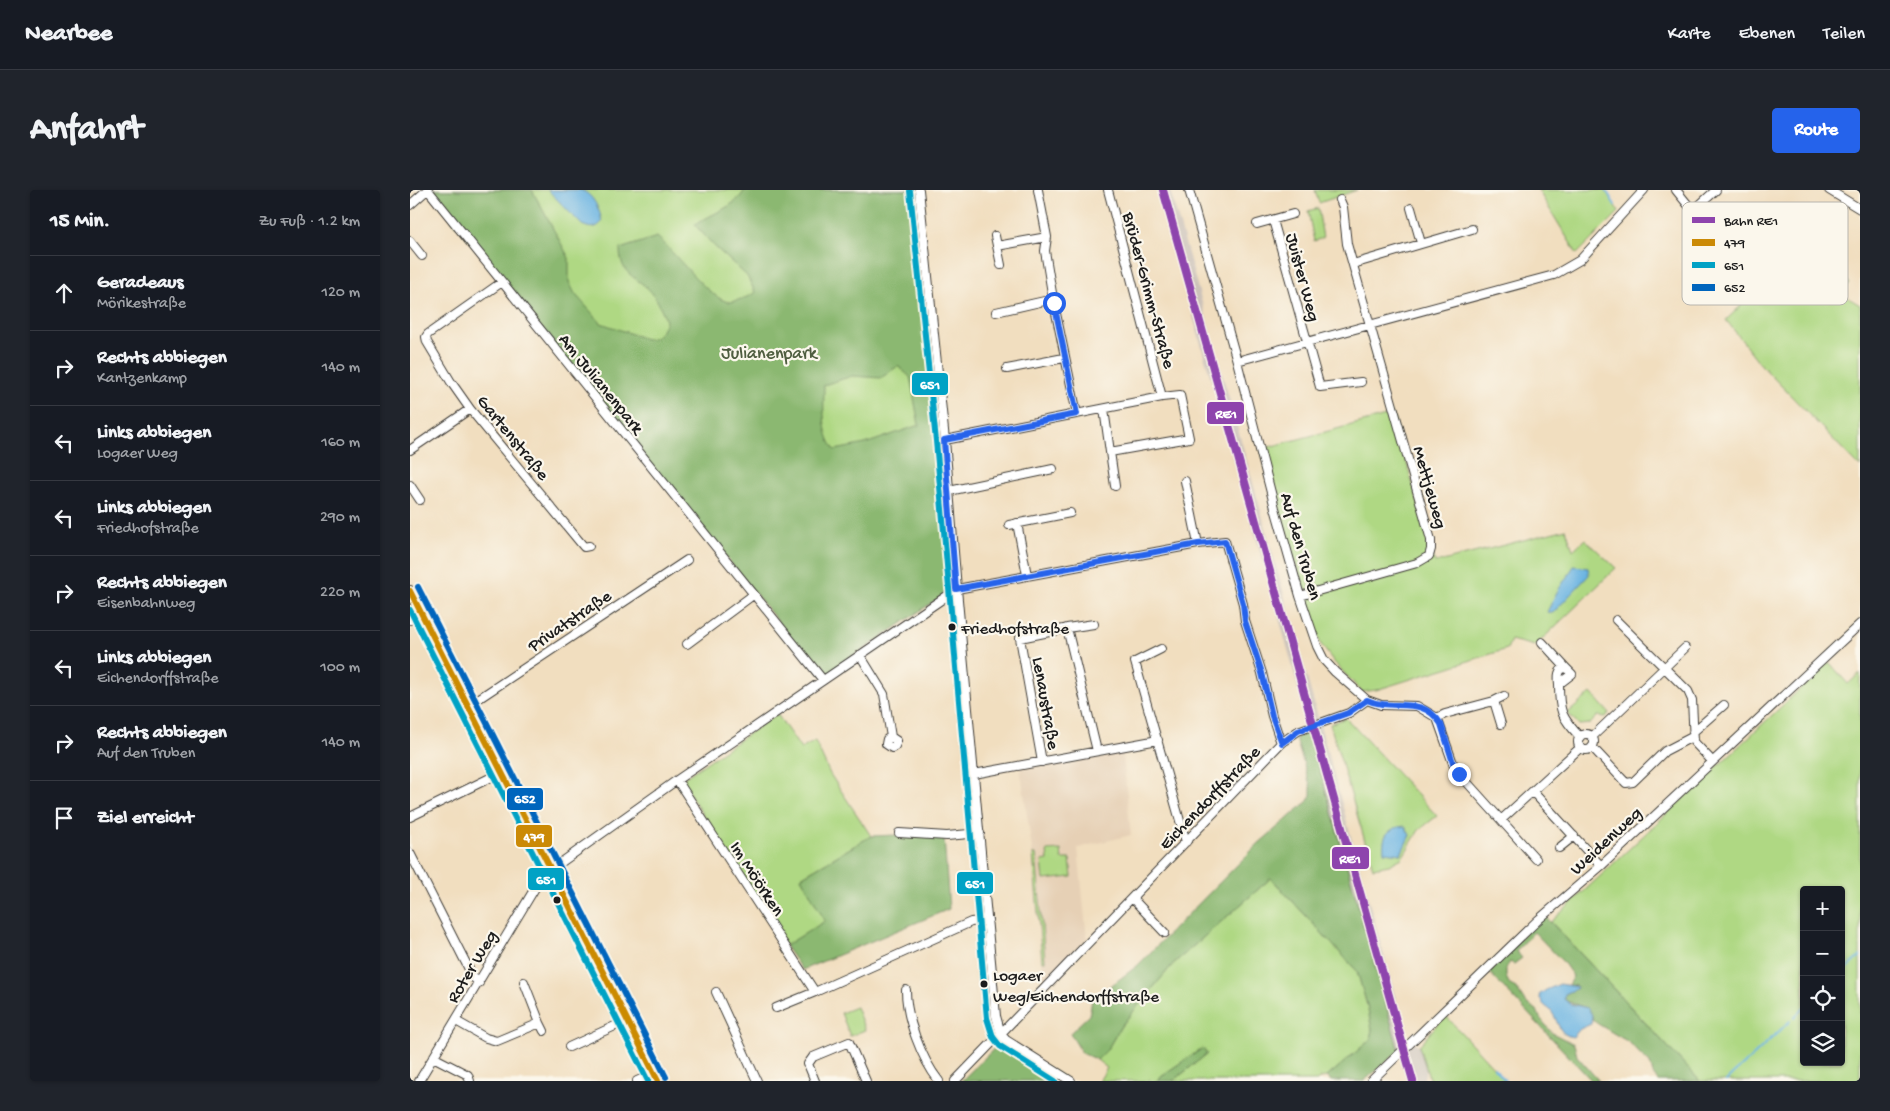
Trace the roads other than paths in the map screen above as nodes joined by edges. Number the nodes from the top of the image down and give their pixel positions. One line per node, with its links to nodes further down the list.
1 (428, 190): 15 (street, Am Julianenpark); 30 (street, Am Julianenpark)
2 (919, 190): 45 (street)
3 (1038, 190): 23 (street)
4 (1108, 190): 41 (street, Brüder-Grimm-Straße)
5 (1190, 190): 36 (street, Auf den Truben)
6 (1644, 190): 33 (street)
7 (1676, 190): 11 (street)
8 (1716, 190): 12 (street)
9 (1829, 190): 14 (street)
10 (1340, 200): 28 (street)
11 (1686, 202)
12 (1703, 202)
13 (1848, 202): 17 (street)
14 (1848, 202)
15 (410, 205)
16 (1411, 208): 25 (street)
17 (1860, 210)
18 (1293, 214): 19 (street, Juister Weg)
19 (1273, 220): 20 (street, Juister Weg); 34 (street, Juister Weg)
20 (1257, 224)
21 (1472, 229): 25 (street)
22 (995, 236): 26 (street)
23 (1047, 237): 26 (street); 31 (street)
24 (410, 241): 27 (street)
25 (1421, 243): 28 (street)
26 (997, 246): 29 (street)
27 (422, 256)
28 (1353, 264): 33 (street)
29 (1001, 265)
30 (502, 282): 42 (street, Gartenstraße); 61 (street, Am Julianenpark)
31 (1053, 299): 32 (street); 35 (street)
32 (996, 312)
33 (1371, 324): 34 (street); 62 (street, Mettjeweg)
34 (1306, 342): 36 (street); 39 (street, Juister Weg)
35 (1064, 358): 37 (street); 44 (street)
36 (1238, 362): 62 (street, Auf den Truben)
37 (1007, 369)
38 (1361, 382): 39 (street)
39 (1320, 387): 40 (street)
40 (1310, 390)
41 (1162, 398): 43 (street); 47 (street)
42 (470, 408): 46 (street); 56 (street, Gartenstraße)
43 (1104, 409): 44 (street); 47 (street)
44 (1077, 414): 45 (street)
45 (944, 440): 52 (street)
46 (410, 450)
47 (1110, 452): 51 (street)
48 (1053, 469): 52 (street)
49 (1185, 481): 55 (street)
50 (410, 485): 53 (street)
51 (1115, 486)
52 (949, 491): 59 (street)
53 (420, 500)
54 (1070, 513): 58 (street)
55 (1198, 544): 58 (street); 88 (street)
56 (589, 546)
57 (687, 560): 79 (street, Privatstraße)
58 (1026, 575): 59 (street)
59 (956, 589): 73 (street); 95 (street)
60 (410, 591): 63 (main road)
61 (754, 595): 70 (street); 75 (street, Am Julianenpark)
62 (1300, 596): 77 (street, Auf den Truben)
63 (416, 610): 64 (street); 79 (main road)
64 (410, 620)
65 (1616, 620): 74 (street)
66 (1094, 624): 68 (street, Lenaustraße)
67 (1860, 624): 92 (street, Weidenweg)
68 (1067, 628): 91 (street, Lenaustraße); 93 (street, Lenaustraße)
69 (1542, 642): 85 (street)
70 (687, 644)
71 (1161, 648): 87 (street)
72 (1685, 648): 74 (street)
73 (860, 655): 75 (street); 84 (street)
74 (1664, 668): 83 (street); 86 (street)
75 (823, 680): 96 (street)
76 (1504, 696): 78 (street)
77 (1367, 700): 81 (street, Auf den Truben); 88 (street, Eichendorffstraße)
78 (1494, 701): 81 (street); 82 (street)
79 (469, 705): 94 (main road)
80 (1724, 705): 83 (street)
81 (1437, 718): 99 (street)
82 (1501, 724)
83 (1693, 735): 90 (street); 92 (street)
84 (891, 737)
85 (1580, 737): 86 (street); 89 (street)
86 (1592, 737): 90 (street)
87 (1158, 740): 91 (street, Lenaustraße); 103 (street)
88 (1282, 743): 103 (street, Eichendorffstraße)
89 (1580, 747): 90 (street); 97 (street)
90 (1592, 747)
91 (1096, 751): 93 (street, Lenaustraße)
92 (1712, 760): 107 (street, Weidenweg)
93 (1042, 762): 95 (street, Lenaustraße)
94 (502, 772): 98 (street); 108 (main road)
95 (974, 774): 101 (street)
96 (676, 780): 108 (street); 116 (street, Im Möörken)
97 (1533, 792): 99 (street); 102 (street)
98 (410, 817)
99 (1502, 820): 106 (street)
100 (899, 833): 101 (street)
101 (980, 833): 110 (street)
102 (1574, 836): 104 (street); 107 (street)
103 (1186, 842): 109 (street, Eichendorffstraße)
104 (1560, 848)
105 (410, 853): 113 (street)
106 (1536, 859)
107 (1601, 866): 135 (street, Weidenweg)
108 (552, 869): 113 (street, Roter Weg); 118 (main road)
109 (1132, 898): 111 (street); 122 (street, Eichendorffstraße)
110 (988, 920): 116 (street); 122 (street)
111 (1165, 933)
112 (524, 982): 120 (street)
113 (479, 983): 119 (street, Roter Weg)
114 (906, 990): 132 (street)
115 (716, 992): 129 (street)
116 (815, 992): 117 (street)
117 (776, 1008)
118 (628, 1020): 123 (street); 125 (main road)
119 (456, 1021): 120 (street); 124 (street, Roter Weg)
120 (540, 1023): 121 (street)
121 (544, 1031)
122 (1001, 1034): 133 (street, Eichendorffstraße); 134 (street)
123 (569, 1047)
124 (435, 1058): 126 (street, Roter Weg); 127 (street)
125 (657, 1077): 128 (street)
126 (419, 1081)
127 (470, 1081)
128 (637, 1081)
129 (757, 1081)
130 (815, 1081): 131 (street)
131 (866, 1081)
132 (939, 1081)
133 (955, 1081)
134 (1071, 1081)
135 (1371, 1081)

